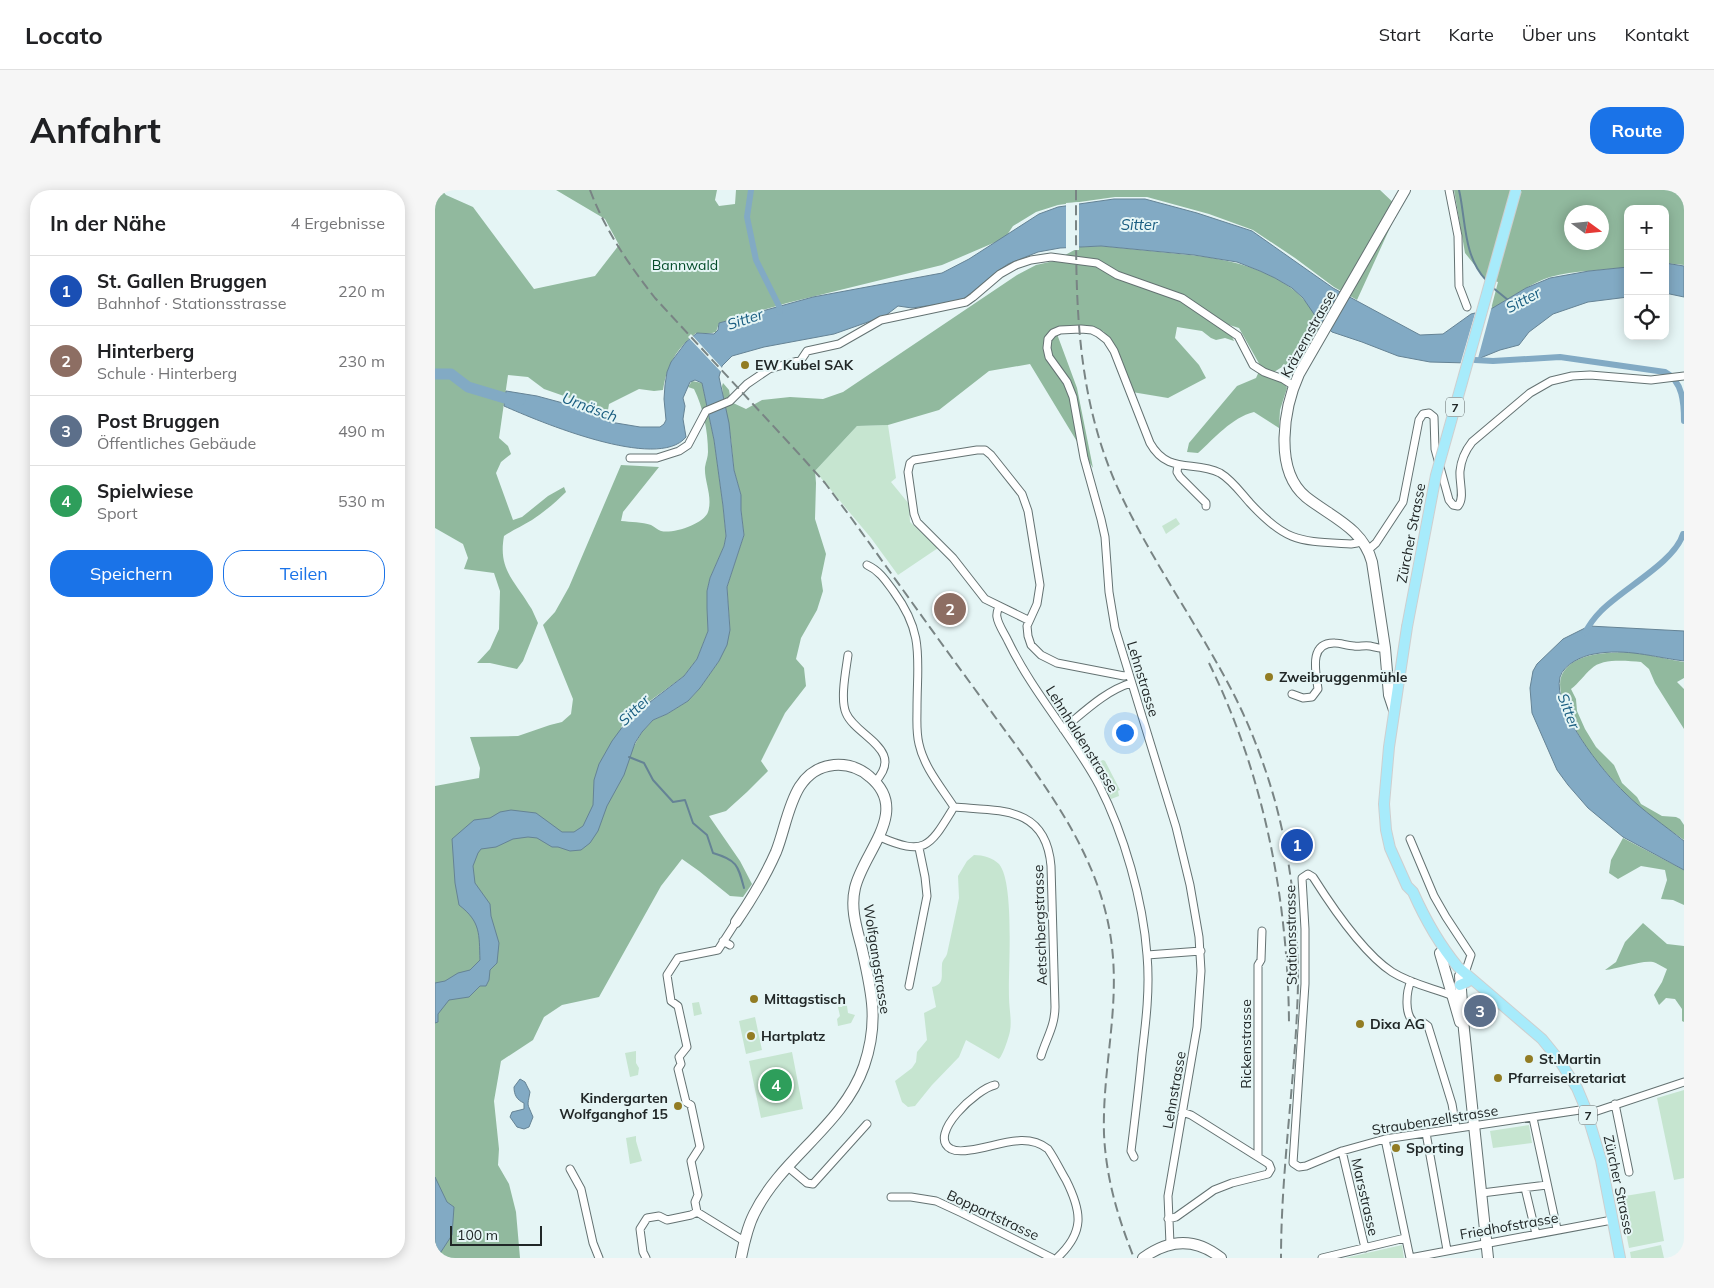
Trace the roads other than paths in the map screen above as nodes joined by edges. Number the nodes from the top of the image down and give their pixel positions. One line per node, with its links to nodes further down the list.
1 (1405, 190): 6 (street, Kräzernstrasse)
2 (1449, 190): 4 (street)
3 (1516, 190): 17 (main road, Zürcher Strasse / 7, bridge)
4 (1467, 306)
5 (1681, 377): 11 (street)
6 (1294, 386): 7 (street); 10 (street, Kräzernstrasse)
7 (630, 458)
8 (1178, 466): 9 (street); 10 (street, Lehnstrasse); 19 (street, Lehnstrasse)
9 (1207, 506)
10 (1360, 540): 11 (street, Kräzernstrasse)
11 (1368, 550): 15 (street, Kräzernstrasse)
12 (867, 565): 26 (street)
13 (999, 606): 14 (street); 14 (street); 24 (street, Lehnhaldenstrasse)
14 (1029, 620): 19 (street)
15 (1385, 648): 18 (street, Kräzernstrasse); 22 (street); 23 (street, Kräzernstrasse)
16 (848, 655): 25 (street)
17 (1402, 657): 18 (street); 20 (main road, Zürcher Strasse / 7)
18 (1395, 666): 20 (street, Kräzernstrasse)
19 (1128, 675): 21 (street, Lehnstrasse)
20 (1398, 680): 23 (main road, Zürcher Strasse / 7)
21 (1131, 683): 24 (street); 33 (street, Lehnstrasse)
22 (1292, 694)
23 (1394, 710): 30 (main road, Zürcher Strasse / 7)
24 (1063, 729): 35 (street, Lehnhaldenstrasse)
25 (875, 782): 27 (street, Wolfgangstrasse); 31 (street)
26 (954, 807): 29 (street); 42 (street, Aetschbergstrasse)
27 (880, 837): 29 (street); 58 (street, Wolfgangstrasse)
28 (1410, 838): 36 (street)
29 (919, 848): 38 (street)
30 (1407, 886): 34 (main road, Zürcher Strasse / 7); 36 (main road, Zürcher Strasse / 7)
31 (736, 922): 65 (street)
32 (1262, 931): 56 (street, Rickenstrasse)
33 (1201, 951): 35 (street); 47 (street, Lehnstrasse)
34 (1440, 953): 36 (main road, Zürcher Strasse / 7); 39 (street)
35 (1147, 955): 55 (street, Lehnhaldenstrasse)
36 (1462, 976): 40 (street); 46 (main road, Zürcher Strasse / 7)
37 (1411, 981): 39 (street, Stationsstrasse); 51 (street); 57 (street, Stationsstrasse)
38 (909, 986)
39 (1452, 995): 40 (street); 41 (street)
40 (1464, 1017): 41 (street)
41 (1464, 1030): 50 (street)
42 (1041, 1056)
43 (1684, 1082): 45 (street, Straubenzellstrasse)
44 (995, 1085): 80 (street)
45 (1615, 1104): 46 (street, Straubenzellstrasse); 60 (street)
46 (1587, 1110): 48 (street, Straubenzellstrasse); 67 (main road, Zürcher Strasse / 7)
47 (1183, 1112): 56 (street); 66 (street, Lehnstrasse)
48 (1533, 1118): 50 (street, Straubenzellstrasse); 61 (street)
49 (867, 1124): 58 (street)
50 (1475, 1125): 51 (street, Straubenzellstrasse); 63 (street)
51 (1456, 1128): 52 (street, Straubenzellstrasse)
52 (1426, 1133): 53 (street, Straubenzellstrasse); 75 (street)
53 (1385, 1139): 54 (street, Straubenzellstrasse); 70 (street)
54 (1342, 1151): 57 (street, Straubenzellstrasse); 74 (street, Marsstrasse)
55 (1134, 1157)
56 (1258, 1158): 66 (street)
57 (1293, 1163)
58 (788, 1167): 71 (street, Wolfgangstrasse)
59 (570, 1169): 76 (street)
60 (1629, 1172)
61 (1547, 1185): 62 (street); 68 (street)
62 (1525, 1188): 63 (street); 69 (street)
63 (1482, 1193): 72 (street)
64 (891, 1197): 79 (street, Boppartstrasse)
65 (697, 1212): 71 (street); 77 (street)
66 (1168, 1218): 73 (street, Lehnstrasse)
67 (1612, 1220): 68 (street, Friedhofstrasse); 86 (main road, Zürcher Strasse / 7)
68 (1557, 1230): 69 (street, Friedhofstrasse)
69 (1536, 1234): 72 (street, Friedhofstrasse)
70 (1405, 1238): 74 (street); 84 (street)
71 (744, 1241): 78 (street, Wolfgangstrasse)
72 (1487, 1243): 75 (street, Friedhofstrasse); 85 (street)
73 (1171, 1244): 81 (street); 82 (street)
74 (1365, 1248): 83 (street)
75 (1447, 1250): 84 (street, Friedhofstrasse)
76 (599, 1258)
77 (646, 1258)
78 (741, 1258)
79 (1052, 1258)
80 (1057, 1258)
81 (1143, 1258)
82 (1221, 1258)
83 (1322, 1258)
84 (1410, 1258)
85 (1488, 1258)
86 (1620, 1258)

